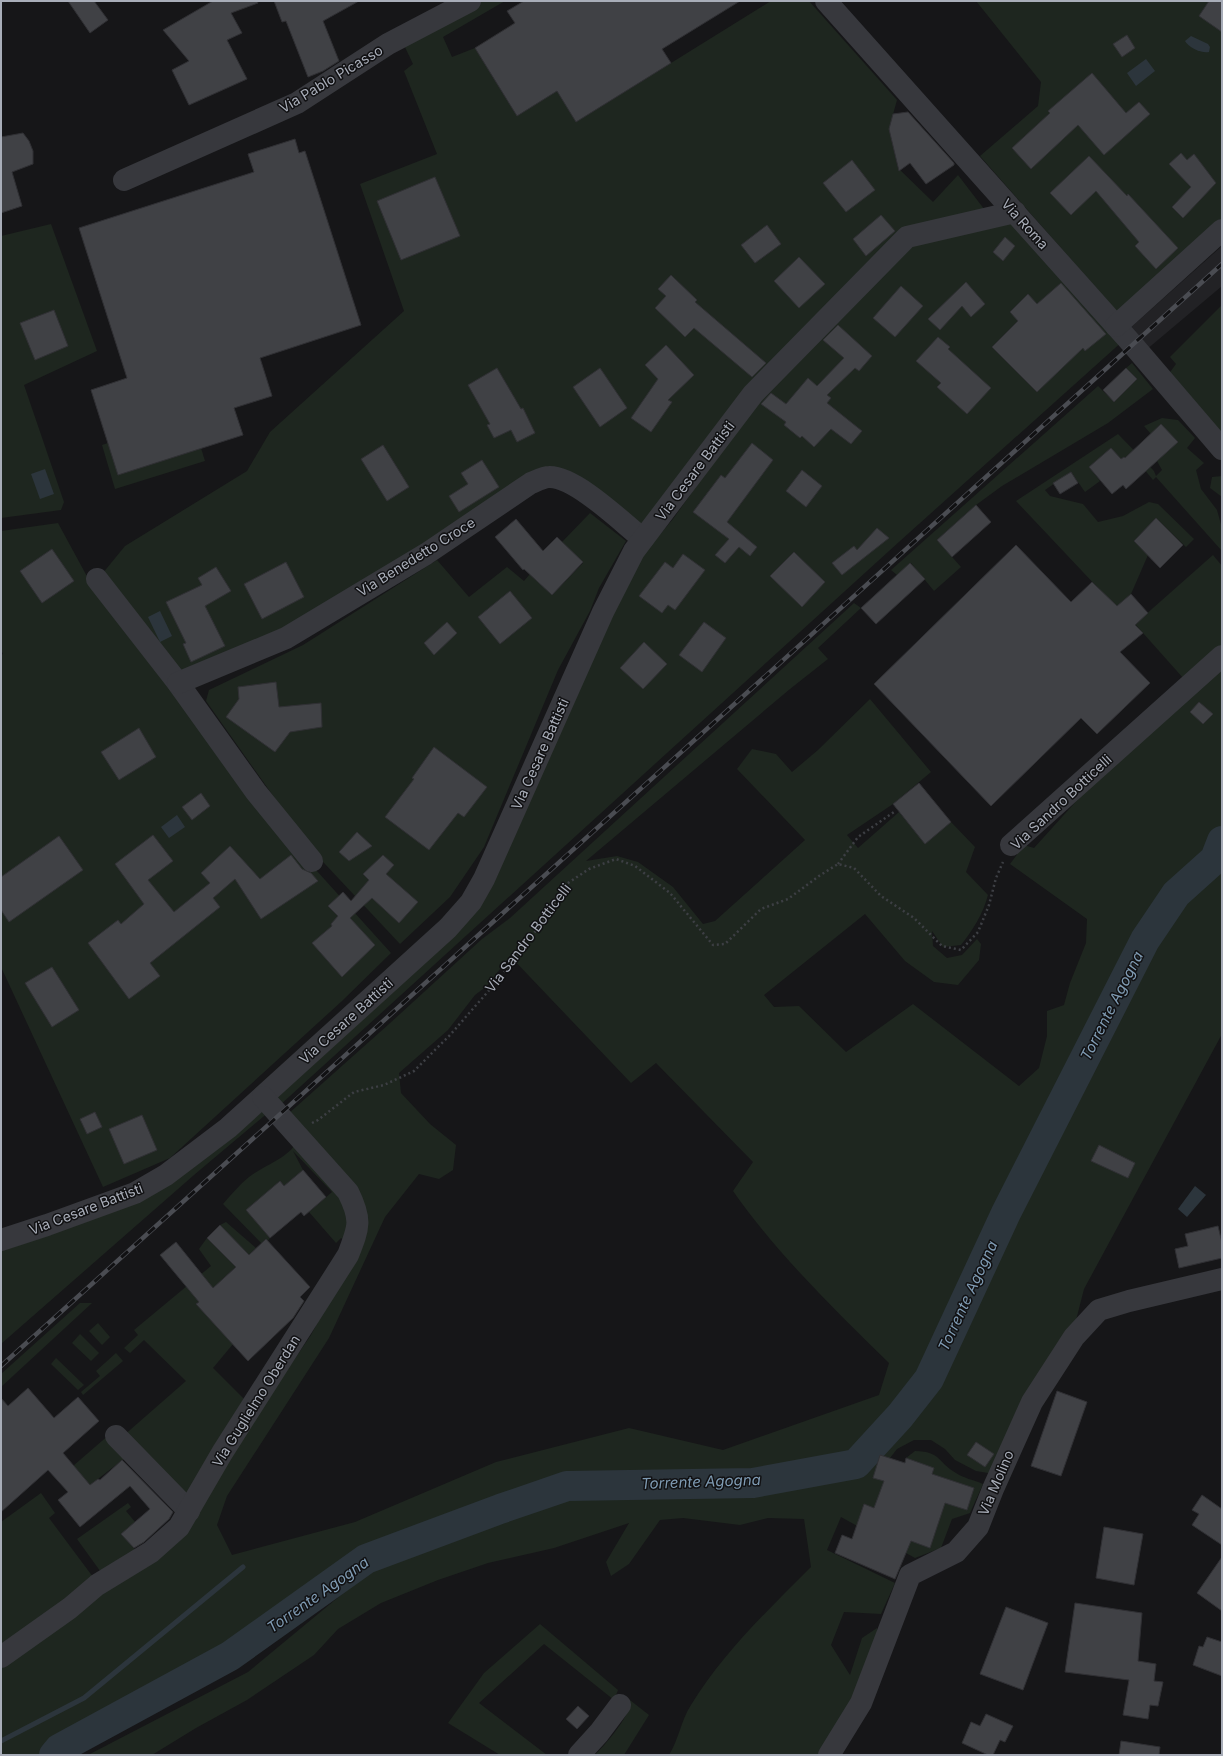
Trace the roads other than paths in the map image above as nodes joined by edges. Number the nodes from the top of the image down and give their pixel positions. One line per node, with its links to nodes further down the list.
1 (470, 1): 3 (street, Via Pablo Picasso)
2 (826, 1): 4 (street, Via Roma)
3 (124, 180)
4 (1015, 212): 6 (street, Via Roma); 8 (street, Via Cesare Battisti)
5 (1222, 230): 6 (street)
6 (1116, 326): 7 (street, Via Roma)
7 (1222, 449)
8 (643, 539): 11 (street, Via Benedetto Croce); 14 (street, Via Cesare Battisti)
9 (97, 579): 11 (street)
10 (1222, 656): 12 (street, Via Sandro Botticelli)
11 (178, 683): 13 (street)
12 (1011, 845)
13 (312, 862)
14 (263, 1096): 15 (street, Via Cesare Battisti); 18 (street, Via Guglielmo Oberdan)
15 (1, 1240)
16 (1222, 1279): 22 (street, Via Molino)
17 (116, 1436): 18 (street)
18 (189, 1511): 19 (street, Via Guglielmo Oberdan)
19 (1, 1657)
20 (620, 1705): 21 (street)
21 (579, 1755)
22 (829, 1755)

